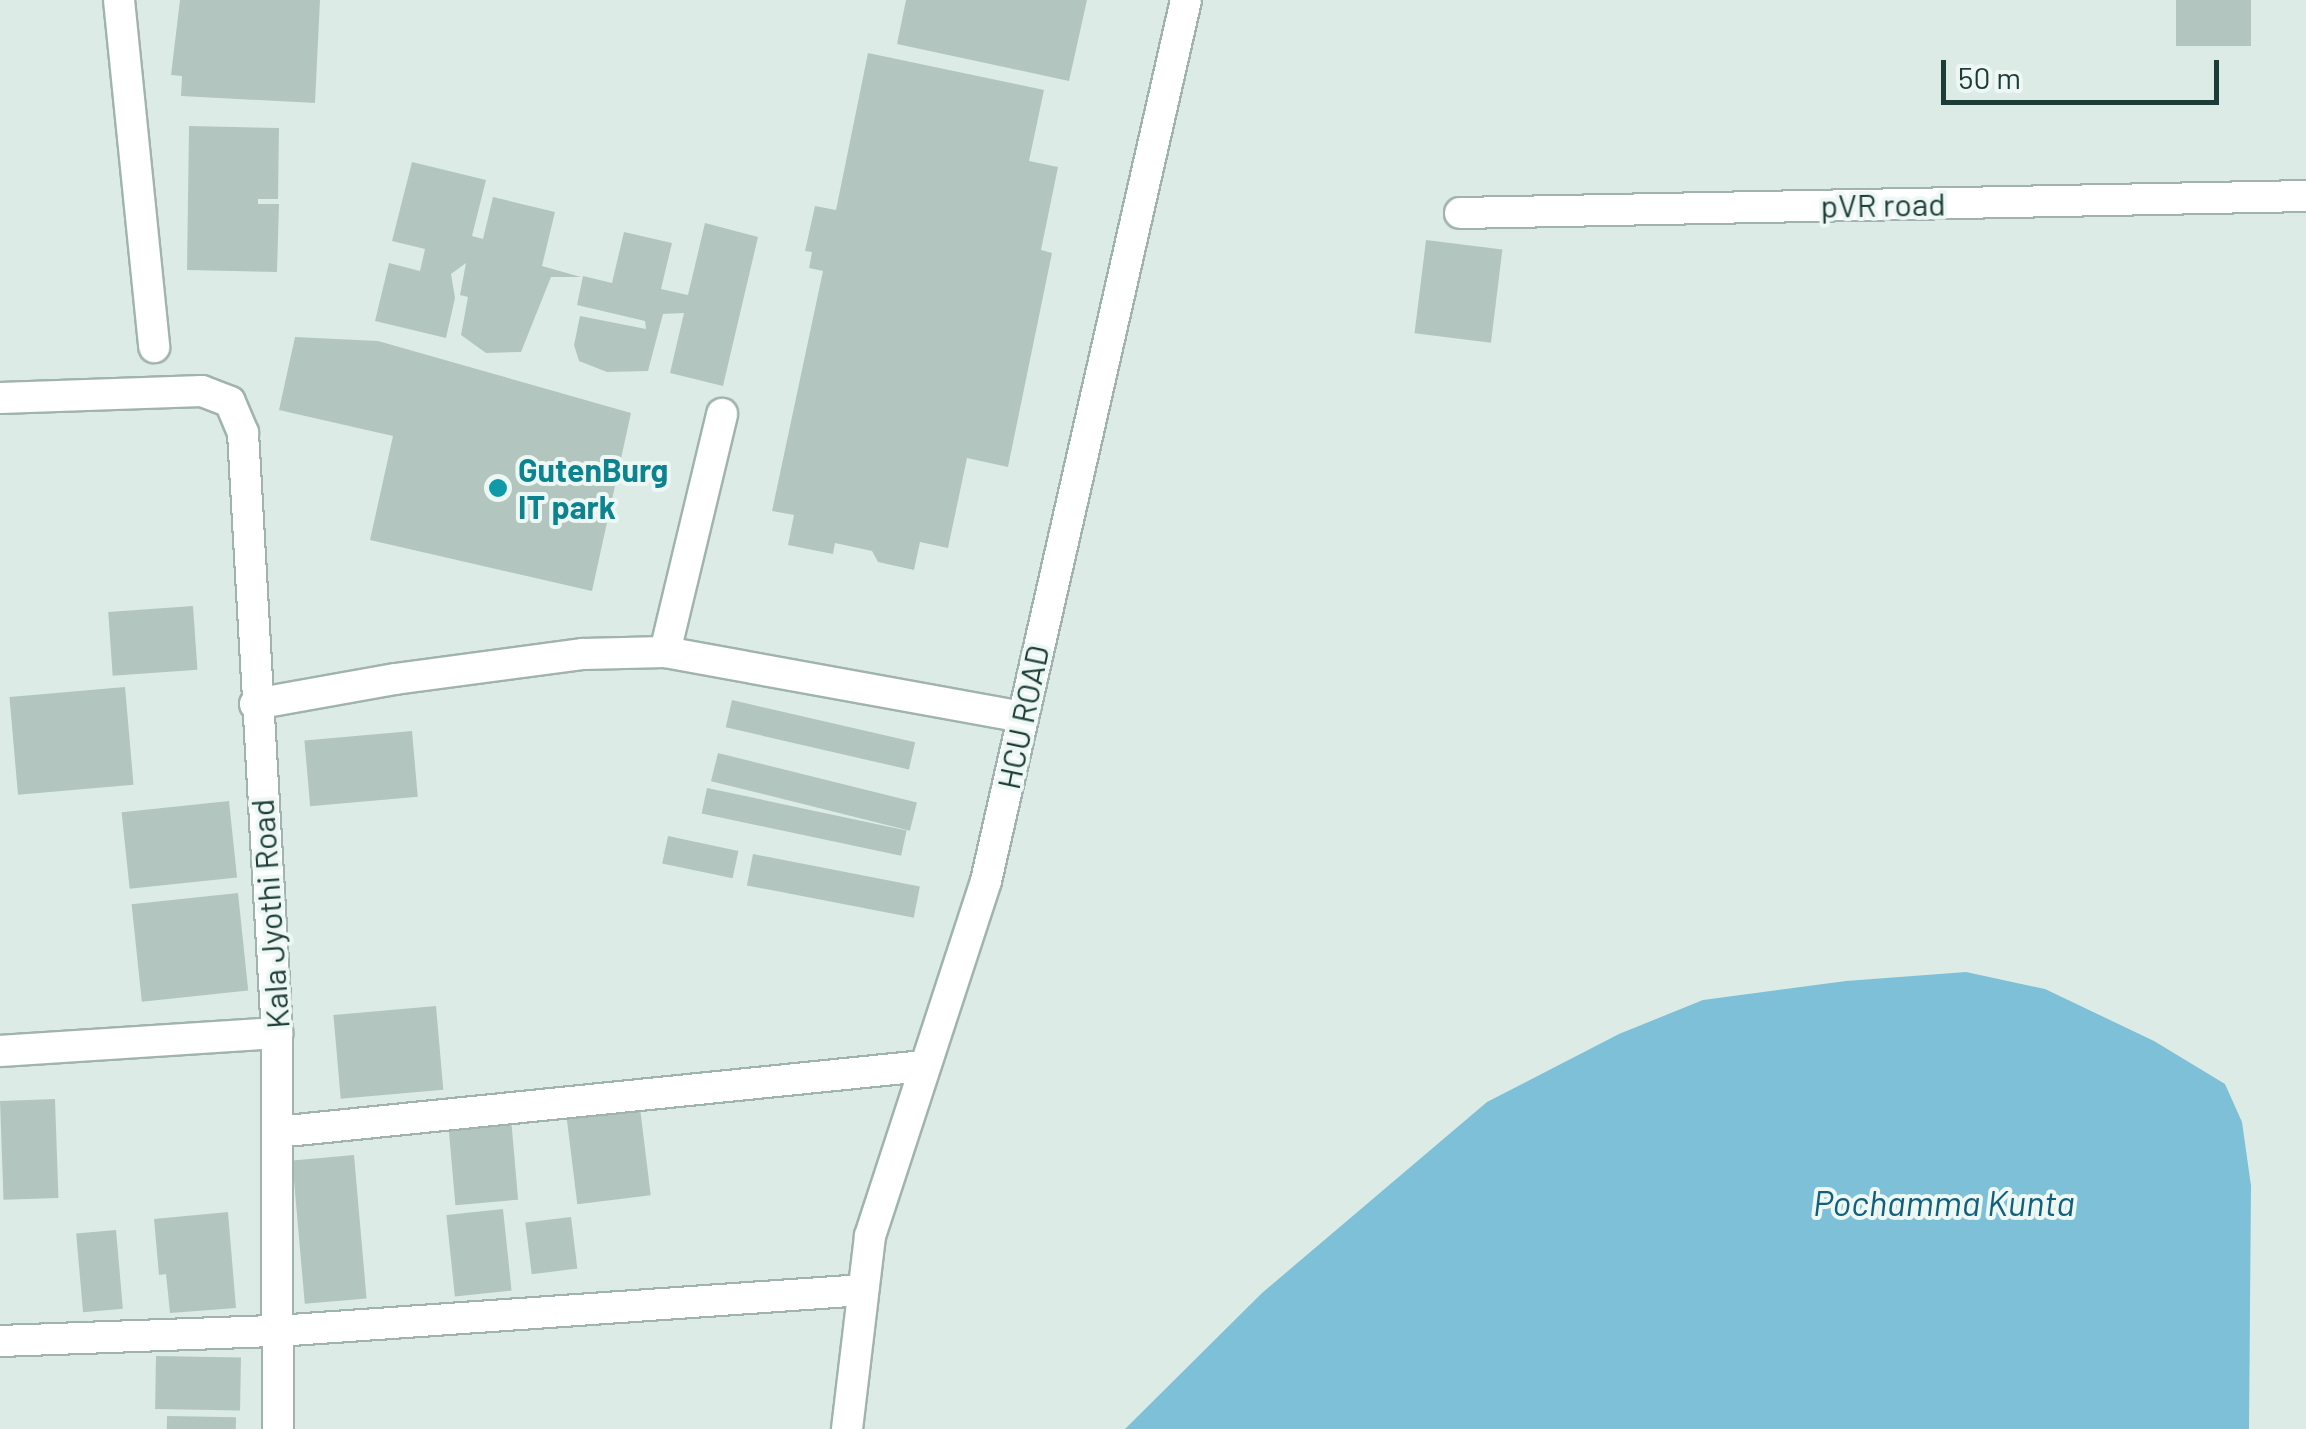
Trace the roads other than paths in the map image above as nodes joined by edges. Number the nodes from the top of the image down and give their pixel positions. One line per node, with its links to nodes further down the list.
1 (119, 0): 5 (street)
2 (1186, 0): 10 (street, HCU ROAD)
3 (2306, 196): 4 (street, pVR road)
4 (1460, 212)
5 (154, 348)
6 (0, 398): 9 (street, Kala Jyothi Road)
7 (722, 414): 8 (street)
8 (666, 652): 9 (street); 10 (street)
9 (256, 704): 11 (street, Kala Jyothi Road)
10 (1021, 718): 13 (street, HCU ROAD)
11 (277, 1033): 12 (street); 14 (street, Kala Jyothi Road)
12 (1, 1042)
13 (923, 1066): 14 (street); 15 (street, HCU ROAD)
14 (277, 1132): 16 (street, Kala Jyothi Road)
15 (863, 1290): 16 (street); 19 (street, HCU ROAD)
16 (276, 1331): 17 (street); 18 (street, Kala Jyothi Road)
17 (0, 1340)
18 (278, 1429)
19 (848, 1429)

